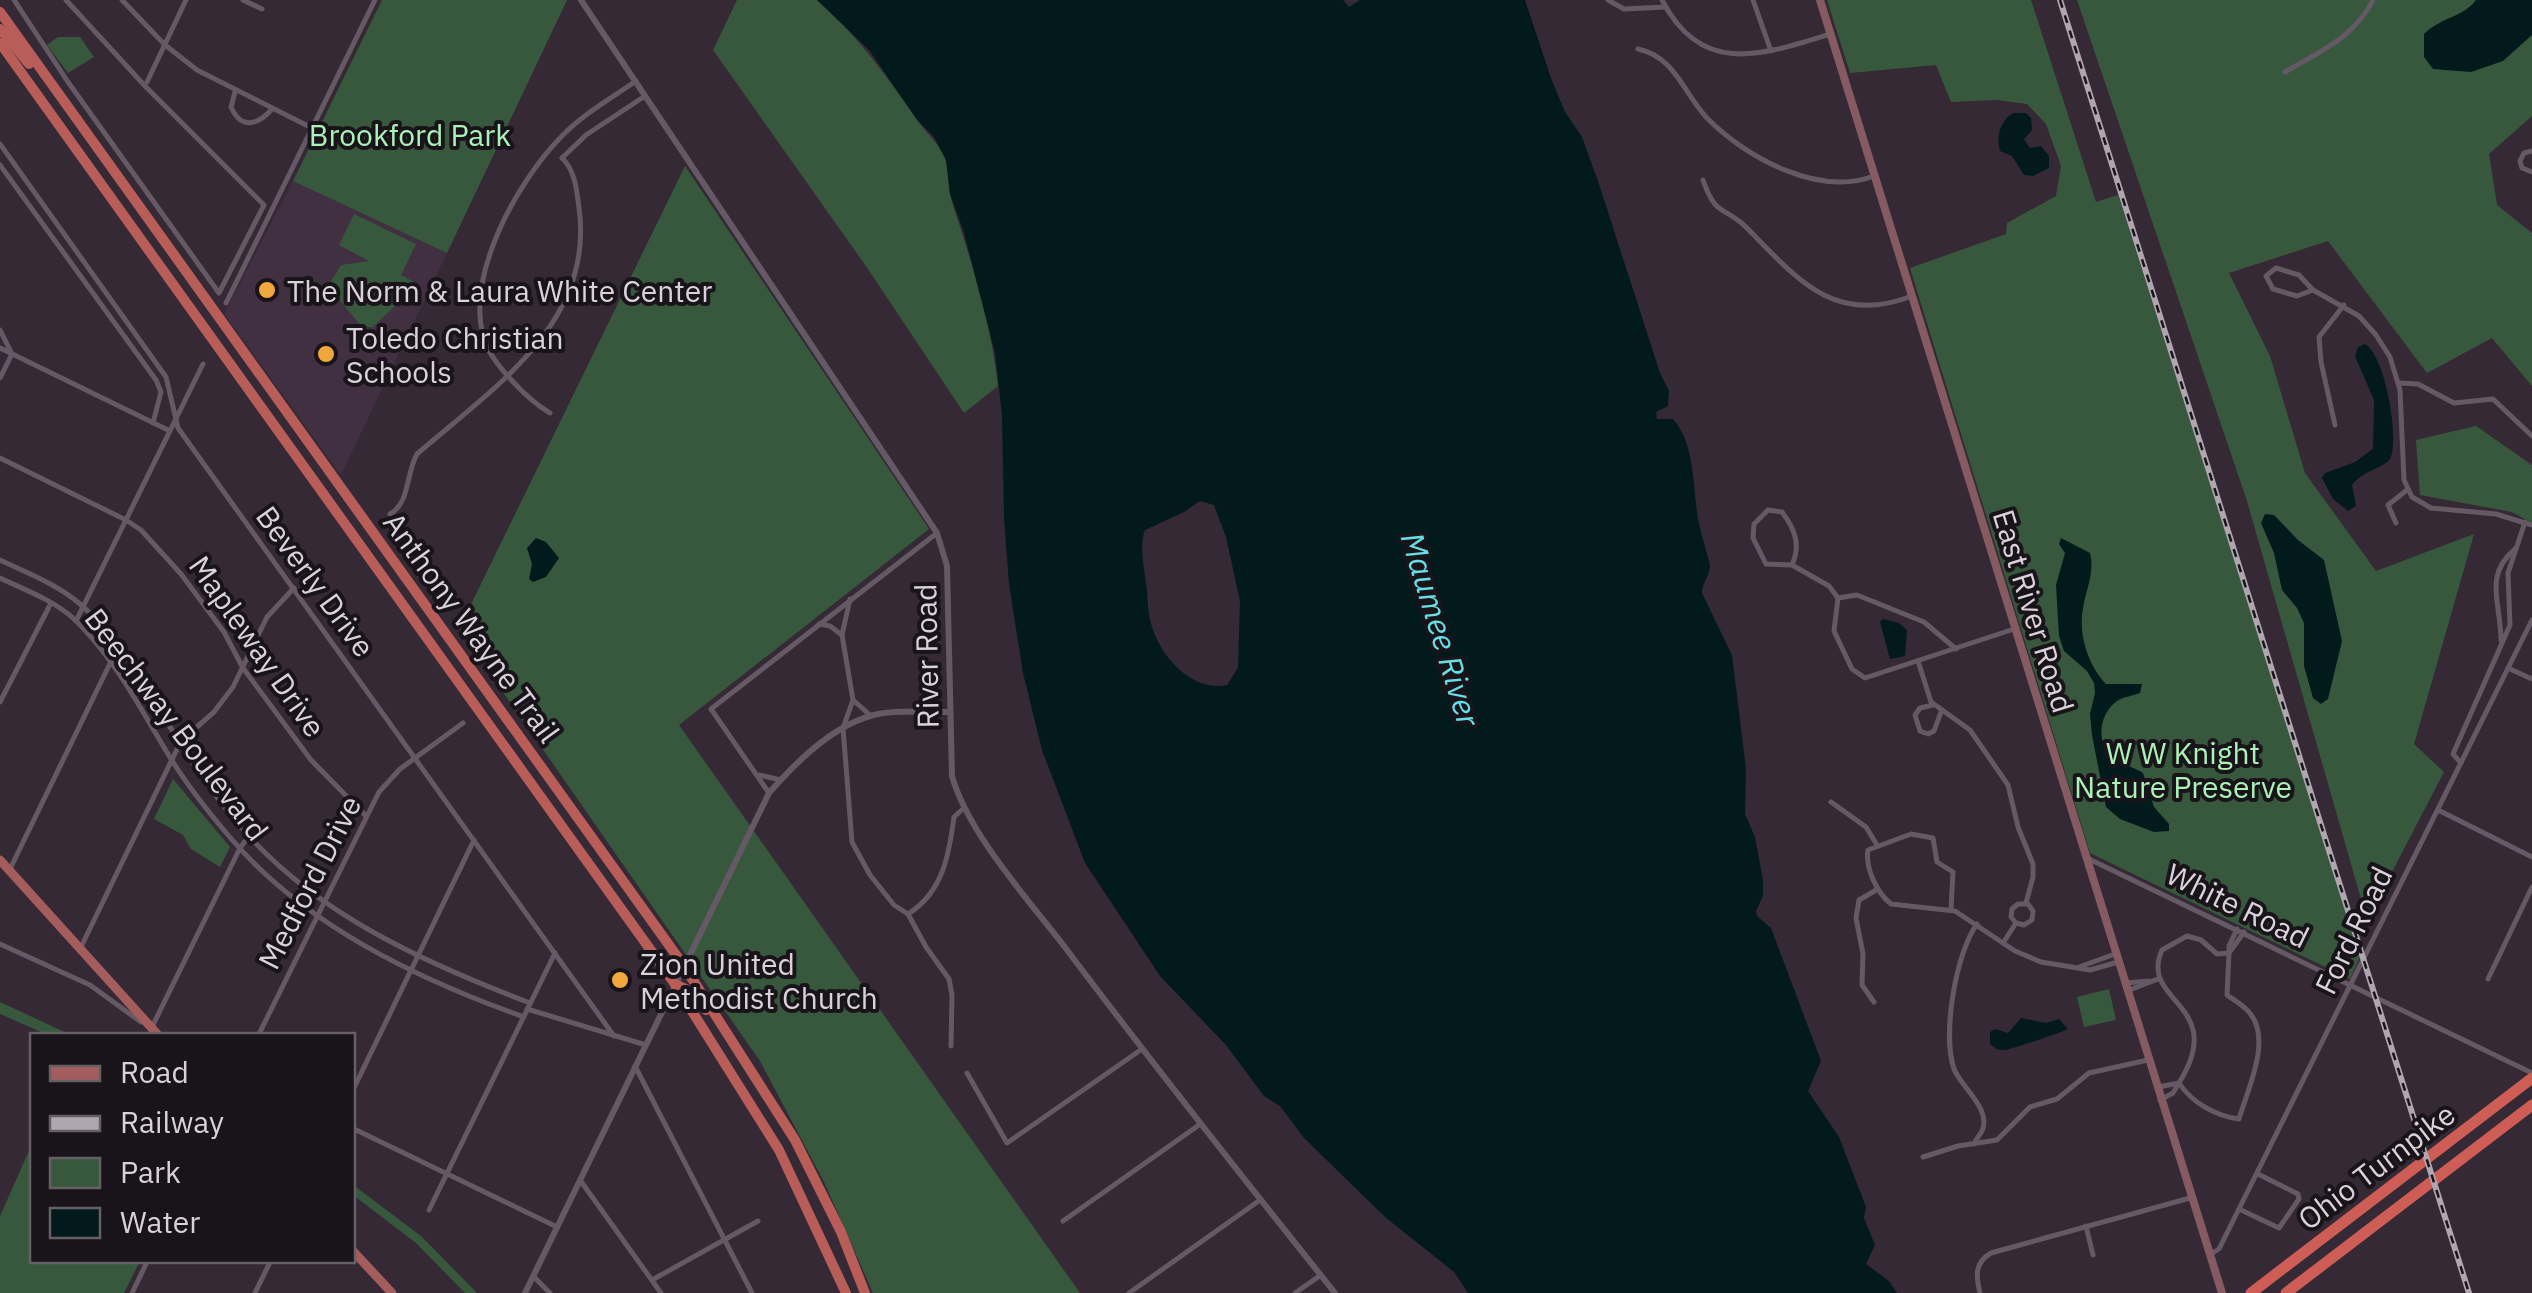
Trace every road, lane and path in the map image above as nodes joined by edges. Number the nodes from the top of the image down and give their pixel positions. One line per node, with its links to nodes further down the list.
1 (14, 0): 2 (street)
2 (66, 0)
3 (122, 0): 18 (street)
4 (186, 0): 18 (street)
5 (243, 0): 13 (street)
6 (375, 0): 28 (street)
7 (581, 0): 22 (street, River Road)
8 (1608, 0): 12 (street)
9 (1753, 0): 20 (street)
10 (1820, 0): 16 (main road, East River Road)
11 (2373, 0): 21 (street)
12 (1664, 3): 20 (street)
13 (262, 10)
14 (0, 12): 27 (highway, Anthony Wayne Trail)
15 (0, 29): 27 (highway)
16 (1830, 34): 20 (street); 35 (main road, East River Road)
17 (0, 43): 116 (highway, Anthony Wayne Trail)
18 (164, 45): 23 (street); 24 (street)
19 (1638, 49): 35 (street)
20 (1771, 51)
21 (2285, 72)
22 (636, 81): 25 (street, River Road); 31 (street)
23 (147, 82)
24 (235, 92): 26 (street); 26 (street)
25 (646, 96): 32 (street); 60 (street, River Road)
26 (272, 109): 28 (street)
27 (75, 118): 131 (highway, Anthony Wayne Trail)
28 (312, 128): 39 (street)
29 (0, 144): 49 (street, Beverly Drive)
30 (2532, 150): 34 (street)
31 (544, 157): 32 (street); 45 (street)
32 (562, 158): 45 (street)
33 (0, 165): 50 (street)
34 (2532, 172)
35 (1874, 176): 38 (main road, East River Road)
36 (1703, 180): 38 (street)
37 (2313, 290): 37 (street); 40 (street)
38 (1912, 296): 73 (main road, East River Road)
39 (226, 303)
40 (2344, 306): 47 (street); 51 (street)
41 (0, 330): 43 (street)
42 (0, 348): 43 (street)
43 (12, 354): 46 (street); 50 (street)
44 (203, 364): 49 (street)
45 (508, 375): 48 (street); 56 (street)
46 (0, 378)
47 (2399, 383): 53 (street); 55 (street)
48 (550, 413)
49 (174, 419): 52 (street); 65 (street, Beverly Drive)
50 (153, 423): 52 (street)
51 (2336, 425)
52 (168, 430): 57 (street)
53 (2532, 436)
54 (0, 458): 57 (street, Mapleway Drive)
55 (2407, 490): 58 (street); 59 (street)
56 (390, 514)
57 (126, 520): 69 (street); 82 (street, Mapleway Drive)
58 (2396, 523)
59 (2529, 523): 61 (street)
60 (937, 533): 67 (street); 88 (street, River Road)
61 (2516, 548): 76 (street); 76 (street)
62 (0, 560): 69 (street, Beechway Boulevard)
63 (1792, 565): 63 (street); 66 (street)
64 (0, 578): 68 (street, Beechway Boulevard)
65 (294, 588): 82 (street); 94 (street, Beverly Drive)
66 (1838, 598): 75 (street); 80 (street)
67 (850, 599): 72 (street); 74 (street)
68 (51, 603): 71 (street, Beechway Boulevard); 86 (street)
69 (83, 606): 71 (street); 77 (street, Beechway Boulevard)
70 (2532, 620): 83 (street, Ford Road)
71 (76, 621): 81 (street, Beechway Boulevard)
72 (819, 624): 74 (street); 97 (street)
73 (2017, 628): 78 (street); 108 (main road, East River Road)
74 (842, 635): 85 (street)
75 (1940, 636): 78 (street); 79 (street)
76 (2501, 643): 96 (street)
77 (118, 648): 81 (street); 93 (street, Beechway Boulevard)
78 (1956, 649): 79 (street)
79 (1938, 655): 80 (street)
80 (1918, 661): 87 (street)
81 (110, 663): 95 (street, Beechway Boulevard); 111 (street)
82 (243, 668): 93 (street); 103 (street, Mapleway Drive)
83 (2508, 668): 84 (street); 96 (street, Ford Road)
84 (2532, 680)
85 (853, 700): 90 (street); 92 (street)
86 (0, 702)
87 (1933, 704): 89 (street); 89 (street)
88 (950, 712): 90 (street); 101 (street, River Road)
89 (1941, 712): 115 (street)
90 (871, 716): 92 (street)
91 (462, 723): 94 (street, Medford Drive)
92 (844, 728): 98 (street); 118 (street)
93 (180, 743): 95 (street); 104 (street, Beechway Boulevard)
94 (415, 758): 103 (street, Medford Drive); 105 (street, Beverly Drive)
95 (171, 759): 107 (street, Beechway Boulevard); 126 (street)
96 (2461, 763): 102 (street, Ford Road)
97 (756, 774): 98 (street); 99 (street)
98 (781, 780): 99 (street)
99 (769, 793): 131 (street)
100 (1831, 802): 106 (street)
101 (964, 808): 118 (street); 148 (street, River Road)
102 (2438, 810): 109 (street); 138 (street, Ford Road)
103 (366, 815): 114 (street, Medford Drive)
104 (249, 836): 107 (street); 114 (street, Beechway Boulevard)
105 (474, 840): 127 (street, Beverly Drive); 129 (street)
106 (1877, 845): 113 (street); 117 (street)
107 (240, 848): 119 (street, Beechway Boulevard); 143 (street)
108 (2086, 857): 122 (street, White Road); 130 (main road, East River Road)
109 (2532, 857)
110 (0, 860): 111 (main road)
111 (9, 870): 126 (main road)
112 (2532, 887): 134 (street)
113 (1878, 889): 117 (street); 140 (street)
114 (324, 901): 119 (street, Medford Drive); 129 (street, Beechway Boulevard)
115 (2026, 903): 120 (street); 120 (street)
116 (619, 906): 131 (highway); 137 (highway, Anthony Wayne Trail)
117 (1951, 909): 121 (street)
118 (908, 914): 147 (street)
119 (316, 915): 133 (street, Beechway Boulevard); 144 (street, Medford Drive)
120 (2016, 923): 124 (street)
121 (1978, 924): 124 (street); 161 (street)
122 (2237, 928): 123 (street, White Road); 128 (street)
123 (2244, 932): 128 (street); 138 (street, White Road)
124 (2002, 942): 130 (street)
125 (0, 944): 136 (street)
126 (80, 948): 132 (main road)
127 (555, 952): 141 (street); 145 (street, Beverly Drive)
128 (2230, 953): 135 (street); 154 (street)
129 (420, 955): 133 (street); 141 (street, Beechway Boulevard)
130 (2116, 958): 139 (main road, East River Road)
131 (684, 966): 137 (street); 151 (highway, Anthony Wayne Trail)
132 (98, 967): 136 (street); 143 (main road)
133 (412, 969): 142 (street, Beechway Boulevard); 155 (street)
134 (2488, 979)
135 (2154, 980): 139 (street); 154 (street)
136 (87, 984): 143 (street)
137 (675, 984): 146 (street); 151 (highway); 192 (highway, Anthony Wayne Trail)
138 (2351, 984): 153 (street, White Road); 166 (street, Ford Road)
139 (2126, 987): 149 (main road, East River Road)
140 (1874, 1002)
141 (529, 1006): 142 (street); 145 (street, Beechway Boulevard)
142 (524, 1017): 165 (street)
143 (158, 1033)
144 (259, 1033)
145 (614, 1036): 146 (street, Beechway Boulevard)
146 (646, 1045): 150 (street)
147 (952, 1046)
148 (1142, 1049): 152 (street); 159 (street, River Road)
149 (2148, 1060): 156 (main road, East River Road); 162 (street)
150 (635, 1066): 167 (street); 176 (street)
151 (750, 1066): 193 (highway, Anthony Wayne Trail)
152 (967, 1074)
153 (2532, 1076): 199 (highway, Ohio Turnpike)
154 (2179, 1084): 156 (street); 157 (street)
155 (355, 1086)
156 (2157, 1088): 157 (main road, East River Road)
157 (2160, 1100): 168 (main road, East River Road)
158 (2532, 1105): 200 (highway, Ohio Turnpike)
159 (1200, 1125): 169 (street, River Road); 173 (street)
160 (355, 1129): 165 (street)
161 (1982, 1132): 162 (street); 163 (street)
162 (1989, 1143): 163 (street)
163 (1974, 1144): 164 (street)
164 (1923, 1157)
165 (447, 1174): 171 (street); 175 (street)
166 (2256, 1174): 170 (street, Ford Road); 170 (street)
167 (580, 1180): 175 (street); 184 (street)
168 (2190, 1198): 174 (street); 179 (main road, East River Road)
169 (1260, 1200): 182 (street, River Road); 194 (street)
170 (2239, 1209): 179 (street, Ford Road)
171 (429, 1210)
172 (758, 1221): 176 (street)
173 (1063, 1221)
174 (2086, 1226): 178 (street); 197 (street)
175 (557, 1228): 183 (street)
176 (724, 1238): 184 (street); 191 (street)
177 (355, 1253): 185 (main road)
178 (2093, 1254)
179 (2210, 1254): 198 (main road, East River Road)
180 (147, 1263): 186 (street)
181 (270, 1263): 187 (street)
182 (1321, 1275): 195 (street); 196 (street, River Road)
183 (534, 1276): 188 (street); 189 (street)
184 (652, 1280): 190 (street)
185 (390, 1292)
186 (132, 1293)
187 (255, 1293)
188 (525, 1293)
189 (550, 1293)
190 (661, 1293)
191 (752, 1293)
192 (846, 1293)
193 (865, 1293)
194 (1129, 1293)
195 (1295, 1293)
196 (1335, 1293)
197 (1980, 1293)
198 (2222, 1293)
199 (2251, 1293)
200 (2286, 1293)

